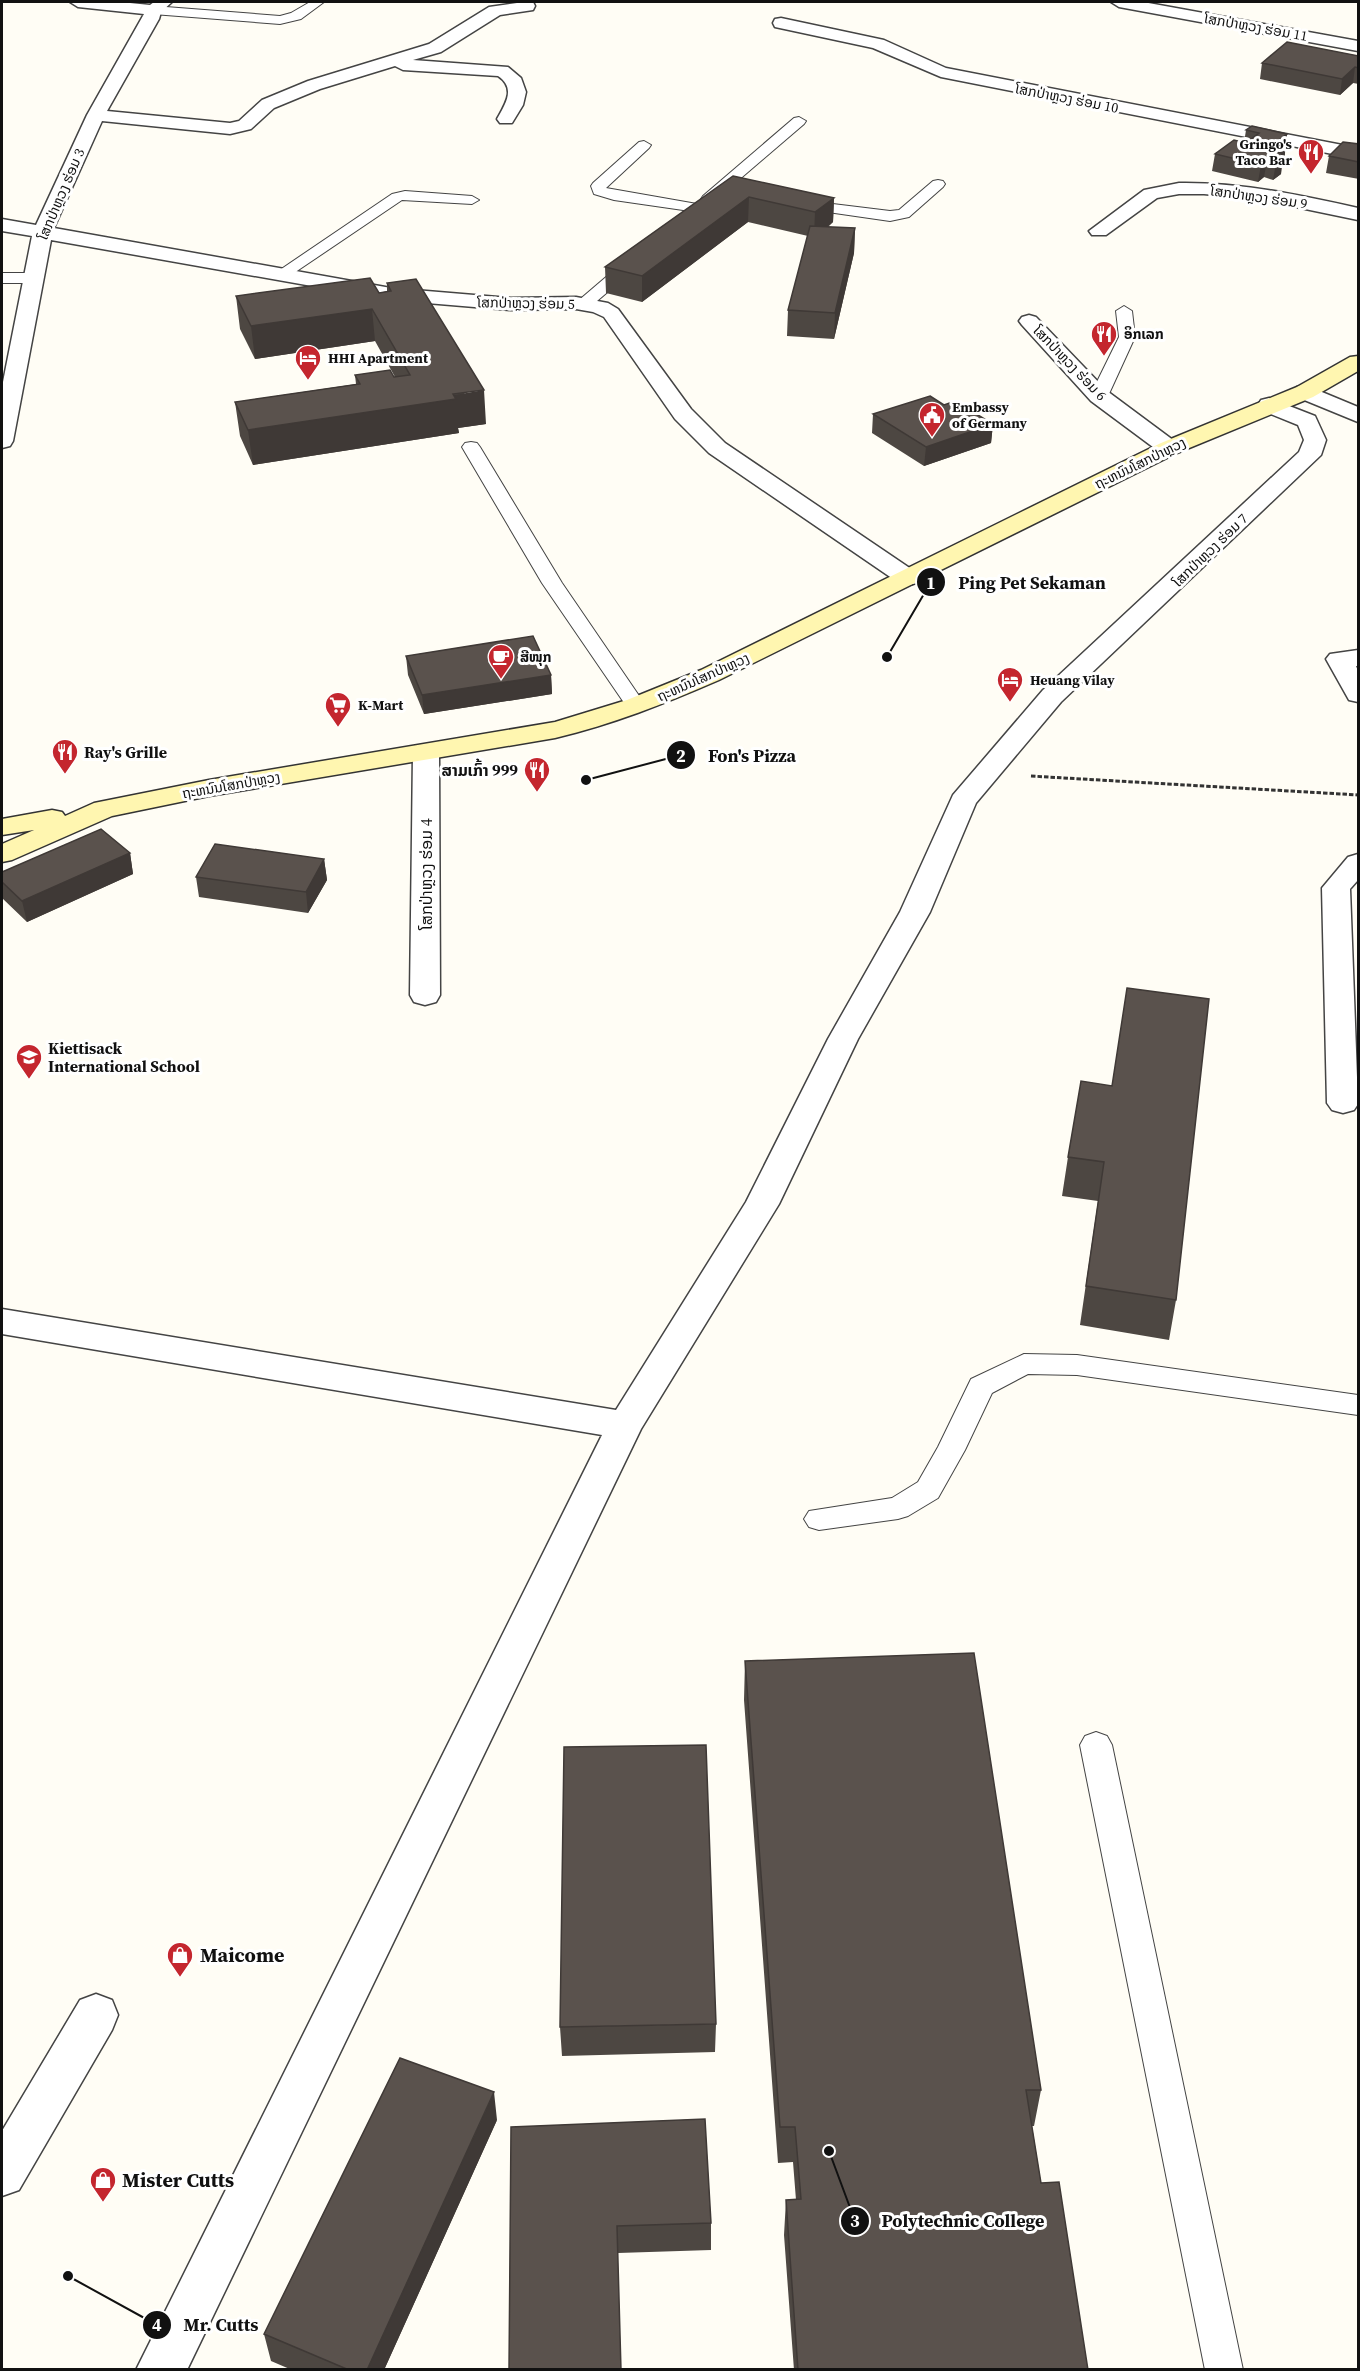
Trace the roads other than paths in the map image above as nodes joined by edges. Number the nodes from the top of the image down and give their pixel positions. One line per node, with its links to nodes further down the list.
1 (78, 2): 4 (street)
2 (318, 2): 4 (lane)
3 (1119, 2): 7 (street, ໂສກປ່າຫຼວງ ຮ່ອມ 11)
4 (158, 6): 9 (street, ໂສກປ່າຫຼວງ ຮ່ອມ 3)
5 (527, 6): 8 (street)
6 (781, 23): 13 (street, ໂສກປ່າຫຼວງ ຮ່ອມ 10)
7 (1359, 46)
8 (386, 64): 9 (street); 10 (street)
9 (96, 115): 24 (street, ໂສກປ່າຫຼວງ ຮ່ອມ 3)
10 (506, 118)
11 (799, 121): 15 (lane)
12 (644, 145): 19 (lane)
13 (1359, 154)
14 (938, 184): 18 (lane)
15 (717, 191): 16 (lane); 19 (lane)
16 (739, 195)
17 (472, 200): 26 (lane)
18 (784, 202)
19 (697, 208): 21 (lane)
20 (1359, 214): 23 (street, ໂສກປ່າຫຼວງ ຮ່ອມ 9)
21 (680, 223)
22 (2, 225): 24 (street, ໂສກປ່າຫຼວງ ຮ່ອມ 5)
23 (1099, 231)
24 (42, 233): 26 (street, ໂສກປ່າຫຼວງ ຮ່ອມ 5); 28 (street, ໂສກປ່າຫຼວງ ຮ່ອມ 3)
25 (645, 252): 29 (lane)
26 (282, 273): 29 (street, ໂສກປ່າຫຼວງ ຮ່ອມ 5)
27 (2, 278): 28 (lane)
28 (33, 278): 37 (street, ໂສກປ່າຫຼວງ ຮ່ອມ 3)
29 (584, 304): 40 (street, ໂສກປ່າຫຼວງ ຮ່ອມ 5)
30 (1124, 311): 34 (lane)
31 (1029, 321): 34 (street, ໂສກປ່າຫຼວງ ຮ່ອມ 6)
32 (1359, 362): 33 (street, ຖະຫນົນໂສກປ່າຫຼວງ)
33 (1305, 392): 35 (street, ຖະຫນົນໂສກປ່າຫຼວງ); 36 (street)
34 (1100, 396): 39 (street, ໂສກປ່າຫຼວງ ຮ່ອມ 6)
35 (1269, 405): 39 (street, ຖະຫນົນໂສກປ່າຫຼວງ); 53 (street, ໂສກປ່າຫຼວງ ຮ່ອມ 7)
36 (1359, 414)
37 (2, 441)
38 (471, 447): 43 (lane)
39 (1168, 448): 40 (street, ຖະຫນົນໂສກປ່າຫຼວງ)
40 (908, 578): 43 (street, ຖະຫນົນໂສກປ່າຫຼວງ)
41 (1359, 658): 42 (street)
42 (1359, 694)
43 (636, 706): 44 (street, ຖະຫນົນໂສກປ່າຫຼວງ)
44 (426, 753): 45 (street, ຖະຫນົນໂສກປ່າຫຼວງ); 49 (street, ໂສກປ່າຫຼວງ ຮ່ອມ 4)
45 (104, 809): 46 (street); 47 (street, ຖະຫນົນໂສກປ່າຫຼວງ)
46 (2, 827)
47 (2, 854)
48 (1359, 863): 50 (street)
49 (424, 995)
50 (1343, 1103)
51 (2, 1321): 53 (street)
52 (1359, 1405): 54 (lane)
53 (625, 1425): 58 (street, ໂສກປ່າຫຼວງ ຮ່ອມ 7)
54 (819, 1519)
55 (1096, 1745): 59 (lane)
56 (96, 2015): 57 (street)
57 (2, 2174)
58 (162, 2370)
59 (1224, 2370)

